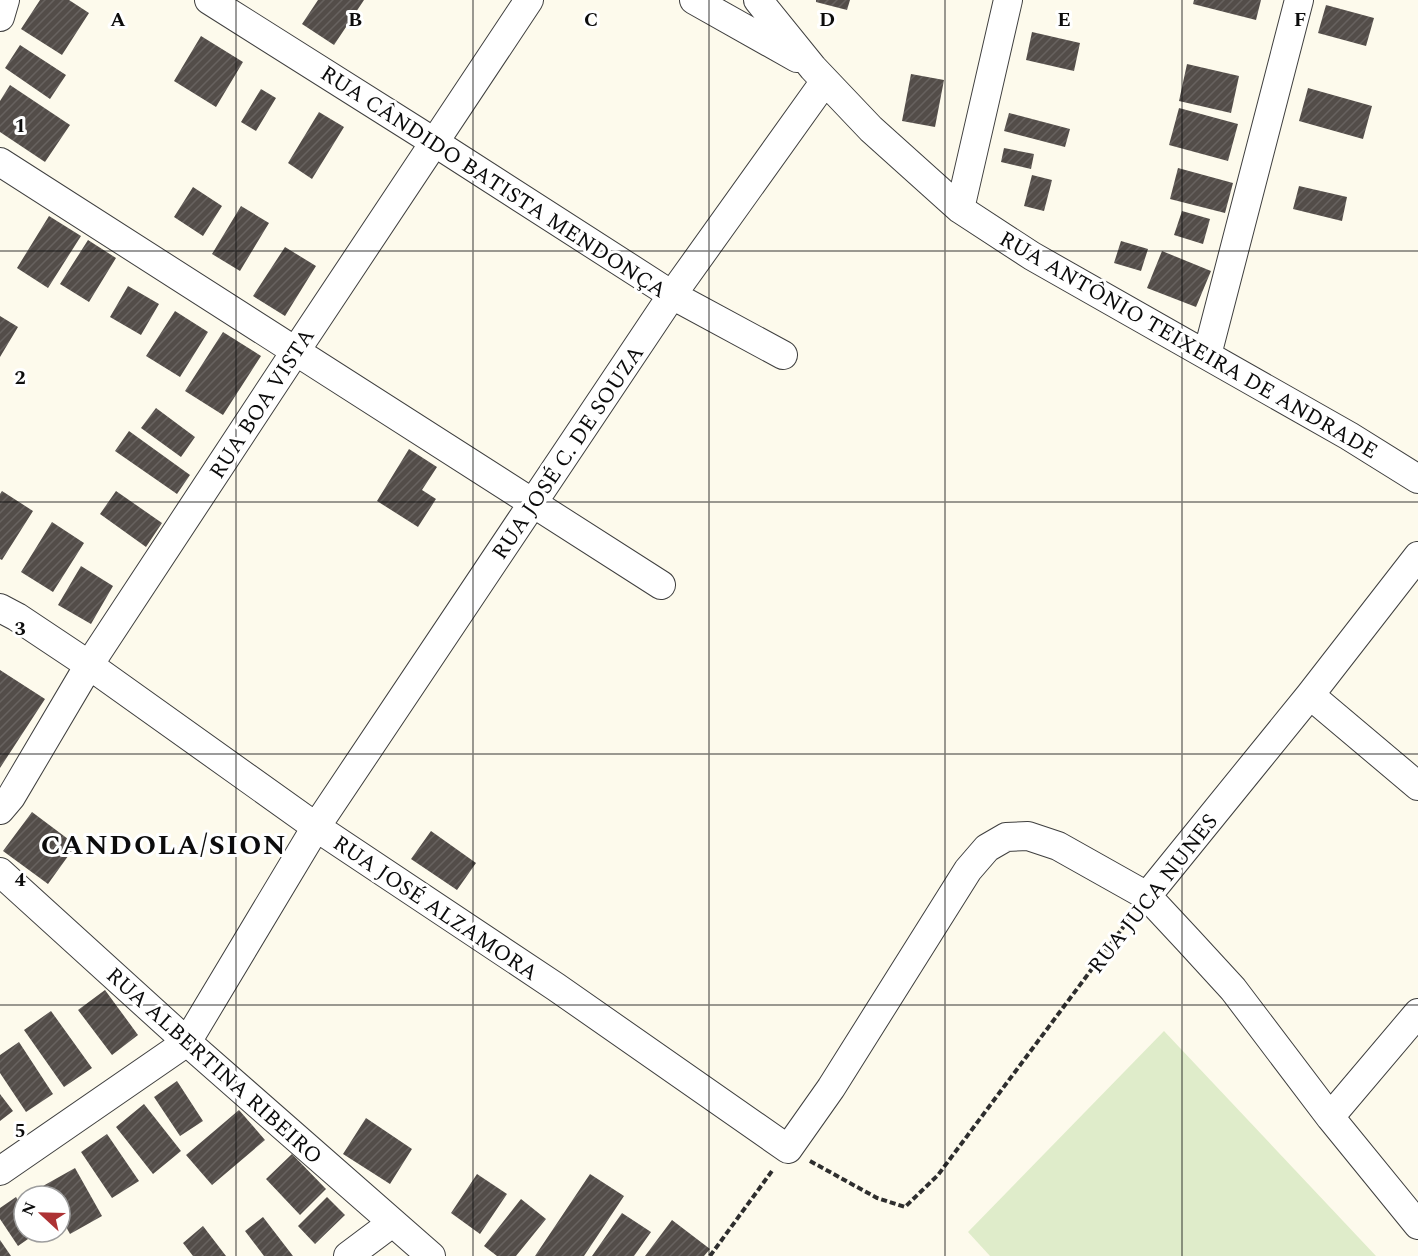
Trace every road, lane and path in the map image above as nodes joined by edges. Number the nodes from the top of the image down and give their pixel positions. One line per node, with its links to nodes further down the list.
1 (5, 0): 8 (street)
2 (209, 0): 10 (street, RUA CÂNDIDO BATISTA MENDONÇA)
3 (529, 0): 10 (street, RUA BOA VISTA)
4 (694, 0): 9 (street)
5 (758, 0): 9 (street)
6 (1008, 0): 12 (street)
7 (1299, 0): 16 (street)
8 (0, 17)
9 (819, 74): 12 (street, RUA ANTÔNIO TEIXEIRA DE ANDRADE); 13 (street, RUA JOSÉ C. DE SOUZA)
10 (434, 142): 13 (street, RUA CÂNDIDO BATISTA MENDONÇA); 14 (street, RUA BOA VISTA)
11 (0, 162): 14 (street)
12 (960, 209): 16 (street, RUA ANTÔNIO TEIXEIRA DE ANDRADE)
13 (672, 296): 15 (street, RUA CÂNDIDO BATISTA MENDONÇA); 18 (street, RUA JOSÉ C. DE SOUZA)
14 (295, 352): 18 (street); 22 (street, RUA BOA VISTA)
15 (783, 355)
16 (1207, 355): 17 (street, RUA ANTÔNIO TEIXEIRA DE ANDRADE)
17 (1418, 479)
18 (532, 502): 20 (street); 26 (street, RUA JOSÉ C. DE SOUZA)
19 (1418, 556): 23 (street, RUA JUCA NUNES)
20 (661, 585)
21 (0, 608): 22 (street, RUA JOSÉ ALZAMORA)
22 (89, 665): 25 (street, RUA BOA VISTA); 26 (street, RUA JOSÉ ALZAMORA)
23 (1310, 695): 24 (street); 28 (street, RUA JUCA NUNES)
24 (1418, 786)
25 (0, 810)
26 (316, 827): 30 (street, RUA JOSÉ C. DE SOUZA); 32 (street, RUA JOSÉ ALZAMORA)
27 (0, 872): 30 (street, RUA ALBERTINA RIBEIRO)
28 (1147, 896): 31 (street); 32 (path, RUA JUCA NUNES); 32 (street)
29 (1418, 1013): 31 (street)
30 (187, 1042): 33 (street); 34 (street, RUA ALBERTINA RIBEIRO)
31 (1330, 1117): 35 (street)
32 (788, 1149): 38 (path)
33 (0, 1171)
34 (392, 1223): 36 (street); 37 (street, RUA ALBERTINA RIBEIRO)
35 (1418, 1225)
36 (348, 1256)
37 (431, 1256)
38 (711, 1256)

